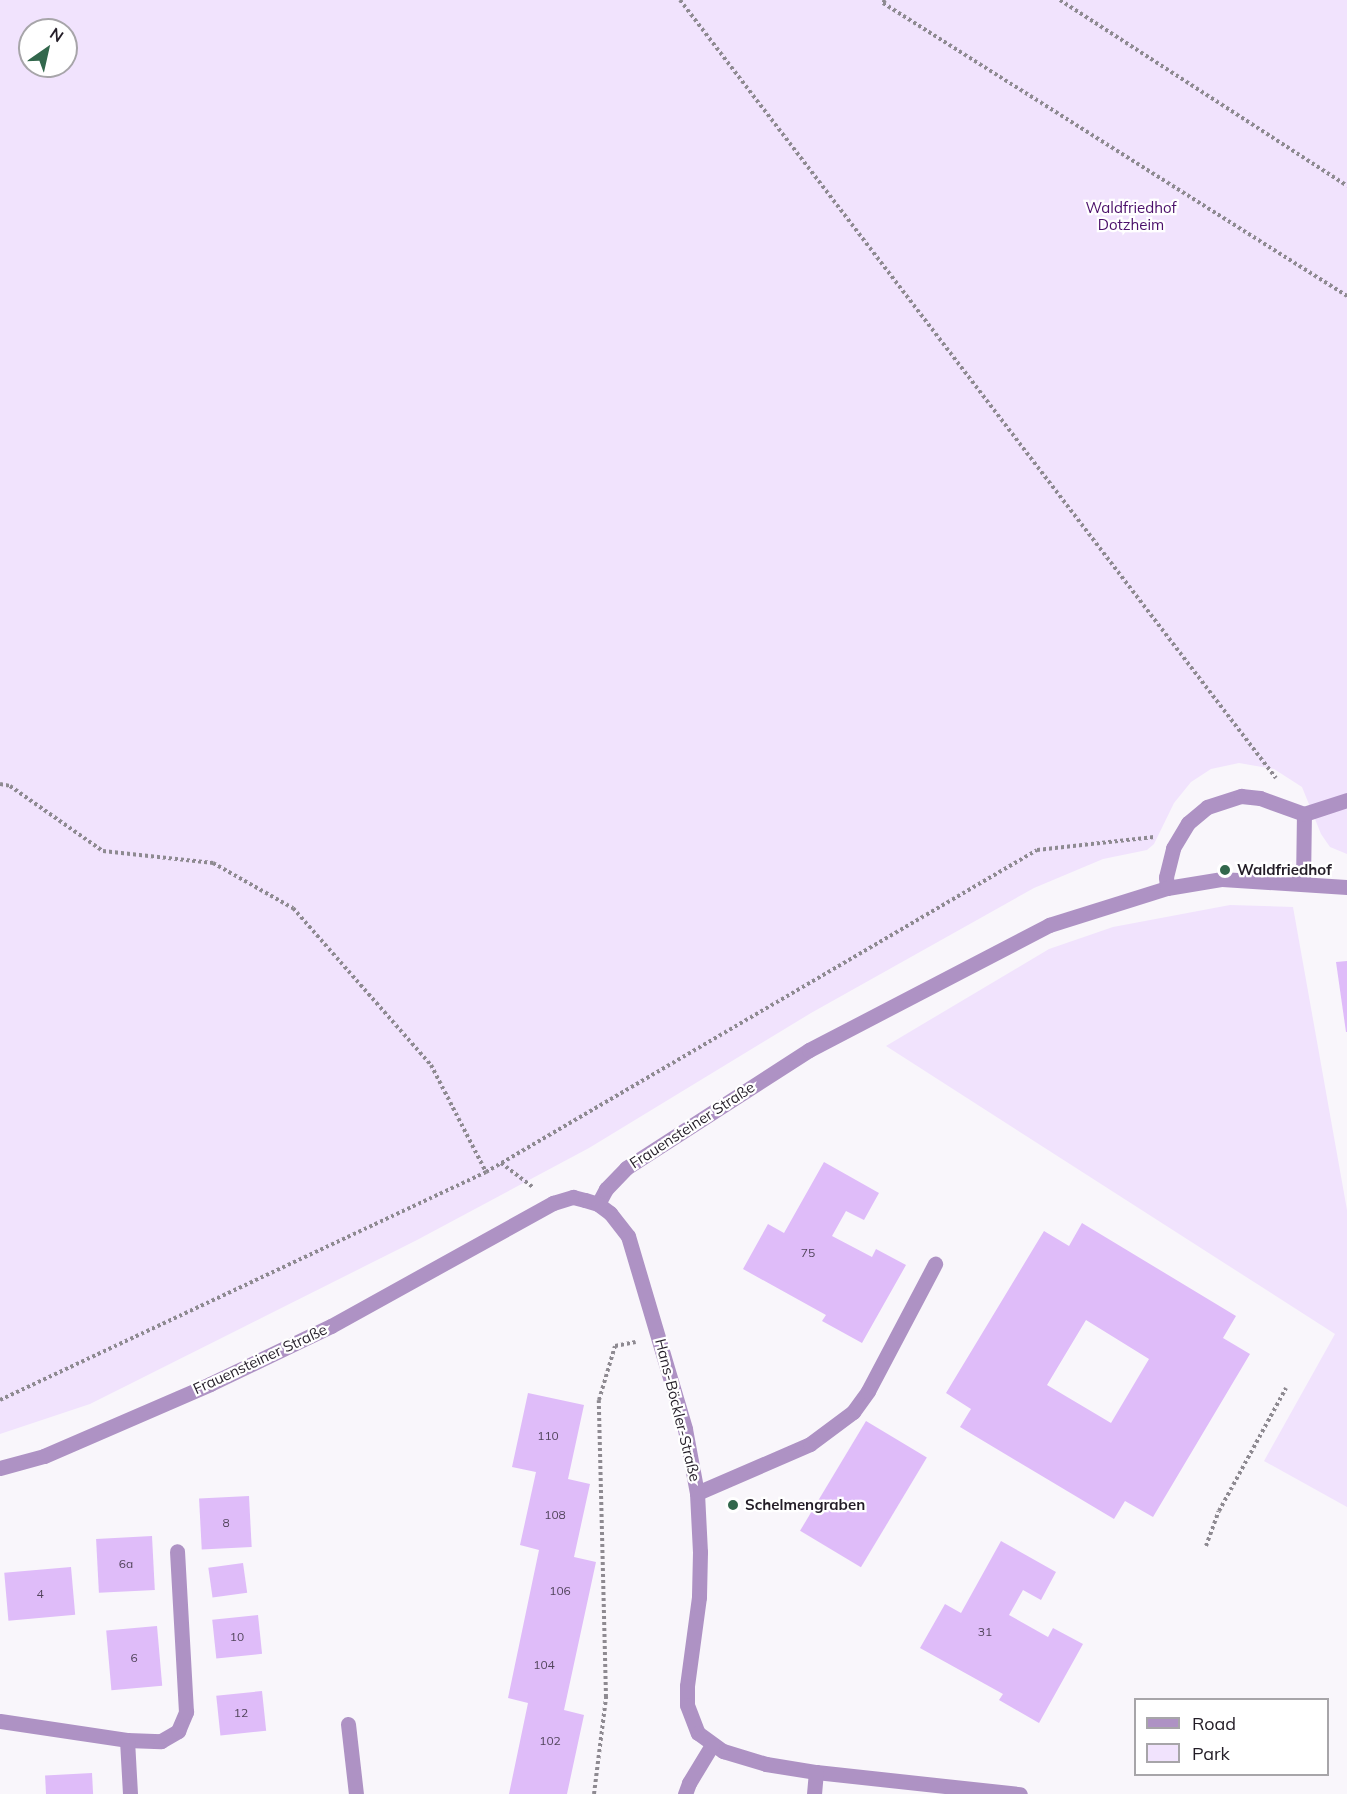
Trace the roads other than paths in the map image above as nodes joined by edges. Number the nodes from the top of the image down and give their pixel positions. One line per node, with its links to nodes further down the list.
1 (1347, 800): 2 (street)
2 (1304, 814): 3 (street); 5 (street)
3 (1303, 884): 4 (street, Frauensteiner Straße); 5 (street, Frauensteiner Straße)
4 (1347, 887)
5 (1167, 888): 6 (street, Frauensteiner Straße)
6 (598, 1204): 8 (street, Frauensteiner Straße); 9 (street, Hans-Böckler-Straße)
7 (935, 1264): 9 (street)
8 (0, 1468)
9 (698, 1493): 14 (street, Hans-Böckler-Straße)
10 (177, 1551): 13 (street)
11 (0, 1721): 13 (street)
12 (348, 1724): 17 (street)
13 (127, 1740): 16 (street)
14 (712, 1745): 15 (street, Hans-Böckler-Straße); 18 (street)
15 (816, 1772): 19 (street); 20 (street, Hans-Böckler-Straße)
16 (130, 1794)
17 (356, 1794)
18 (685, 1794)
19 (814, 1794)
20 (1020, 1794)

